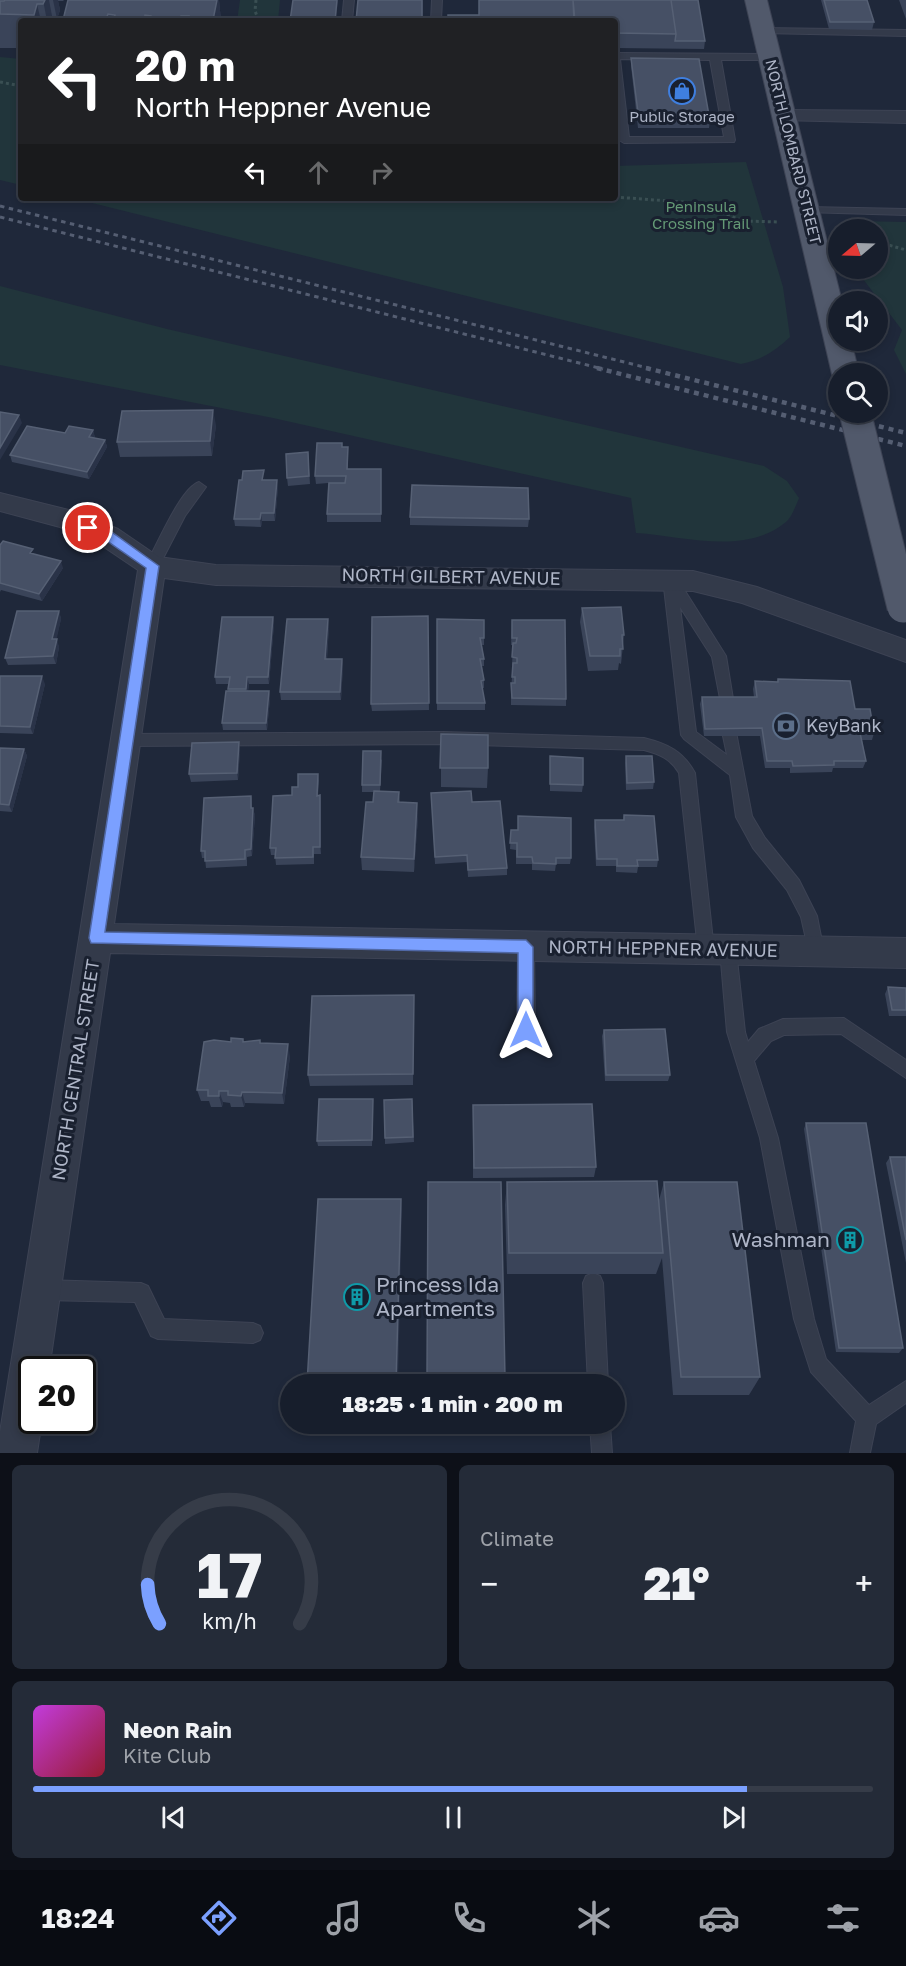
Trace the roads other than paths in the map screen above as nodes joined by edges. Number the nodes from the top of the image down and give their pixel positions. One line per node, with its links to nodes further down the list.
1 (349, 0): 4 (lane)
2 (437, 0): 5 (lane)
3 (756, 0): 6 (main road, NORTH LOMBARD STREET)
4 (347, 18)
5 (436, 18)
6 (763, 31): 7 (lane); 10 (main road, NORTH LOMBARD STREET)
7 (906, 33)
8 (618, 56): 9 (lane)
9 (715, 57): 10 (lane); 14 (lane)
10 (770, 57): 12 (main road, NORTH LOMBARD STREET)
11 (618, 104): 14 (lane)
12 (785, 116): 13 (street); 15 (main road, NORTH LOMBARD STREET)
13 (906, 117)
14 (620, 140)
15 (808, 210): 16 (lane); 17 (main road, NORTH LOMBARD STREET)
16 (906, 212)
17 (843, 363)
18 (858, 423): 23 (main road, bridge)
19 (199, 487): 21 (lane, NORTH CENTRAL STREET)
20 (0, 502): 21 (street, NORTH GILBERT AVENUE)
21 (152, 566): 22 (street, NORTH GILBERT AVENUE); 27 (street, NORTH CENTRAL STREET)
22 (670, 579): 24 (street, NORTH GILBERT AVENUE); 25 (lane); 28 (lane)
23 (904, 614)
24 (906, 651)
25 (727, 705)
26 (731, 736): 28 (lane)
27 (126, 740): 29 (street, NORTH CENTRAL STREET); 31 (lane)
28 (737, 772): 32 (lane)
29 (96, 938): 30 (street, NORTH HEPPNER AVENUE); 38 (street, NORTH CENTRAL STREET)
30 (526, 947): 31 (street, NORTH HEPPNER AVENUE); 34 (lane)
31 (717, 950): 32 (street, NORTH HEPPNER AVENUE); 35 (lane)
32 (816, 952): 33 (street, NORTH HEPPNER AVENUE)
33 (906, 953)
34 (526, 1030)
35 (744, 1059): 36 (lane); 42 (lane)
36 (906, 1070)
37 (593, 1283): 40 (lane)
38 (43, 1290): 39 (lane); 44 (street, NORTH CENTRAL STREET)
39 (253, 1333)
40 (598, 1374)
41 (906, 1391): 42 (lane)
42 (867, 1418): 46 (lane)
43 (601, 1434): 45 (lane)
44 (17, 1453)
45 (602, 1453)
46 (860, 1453)

